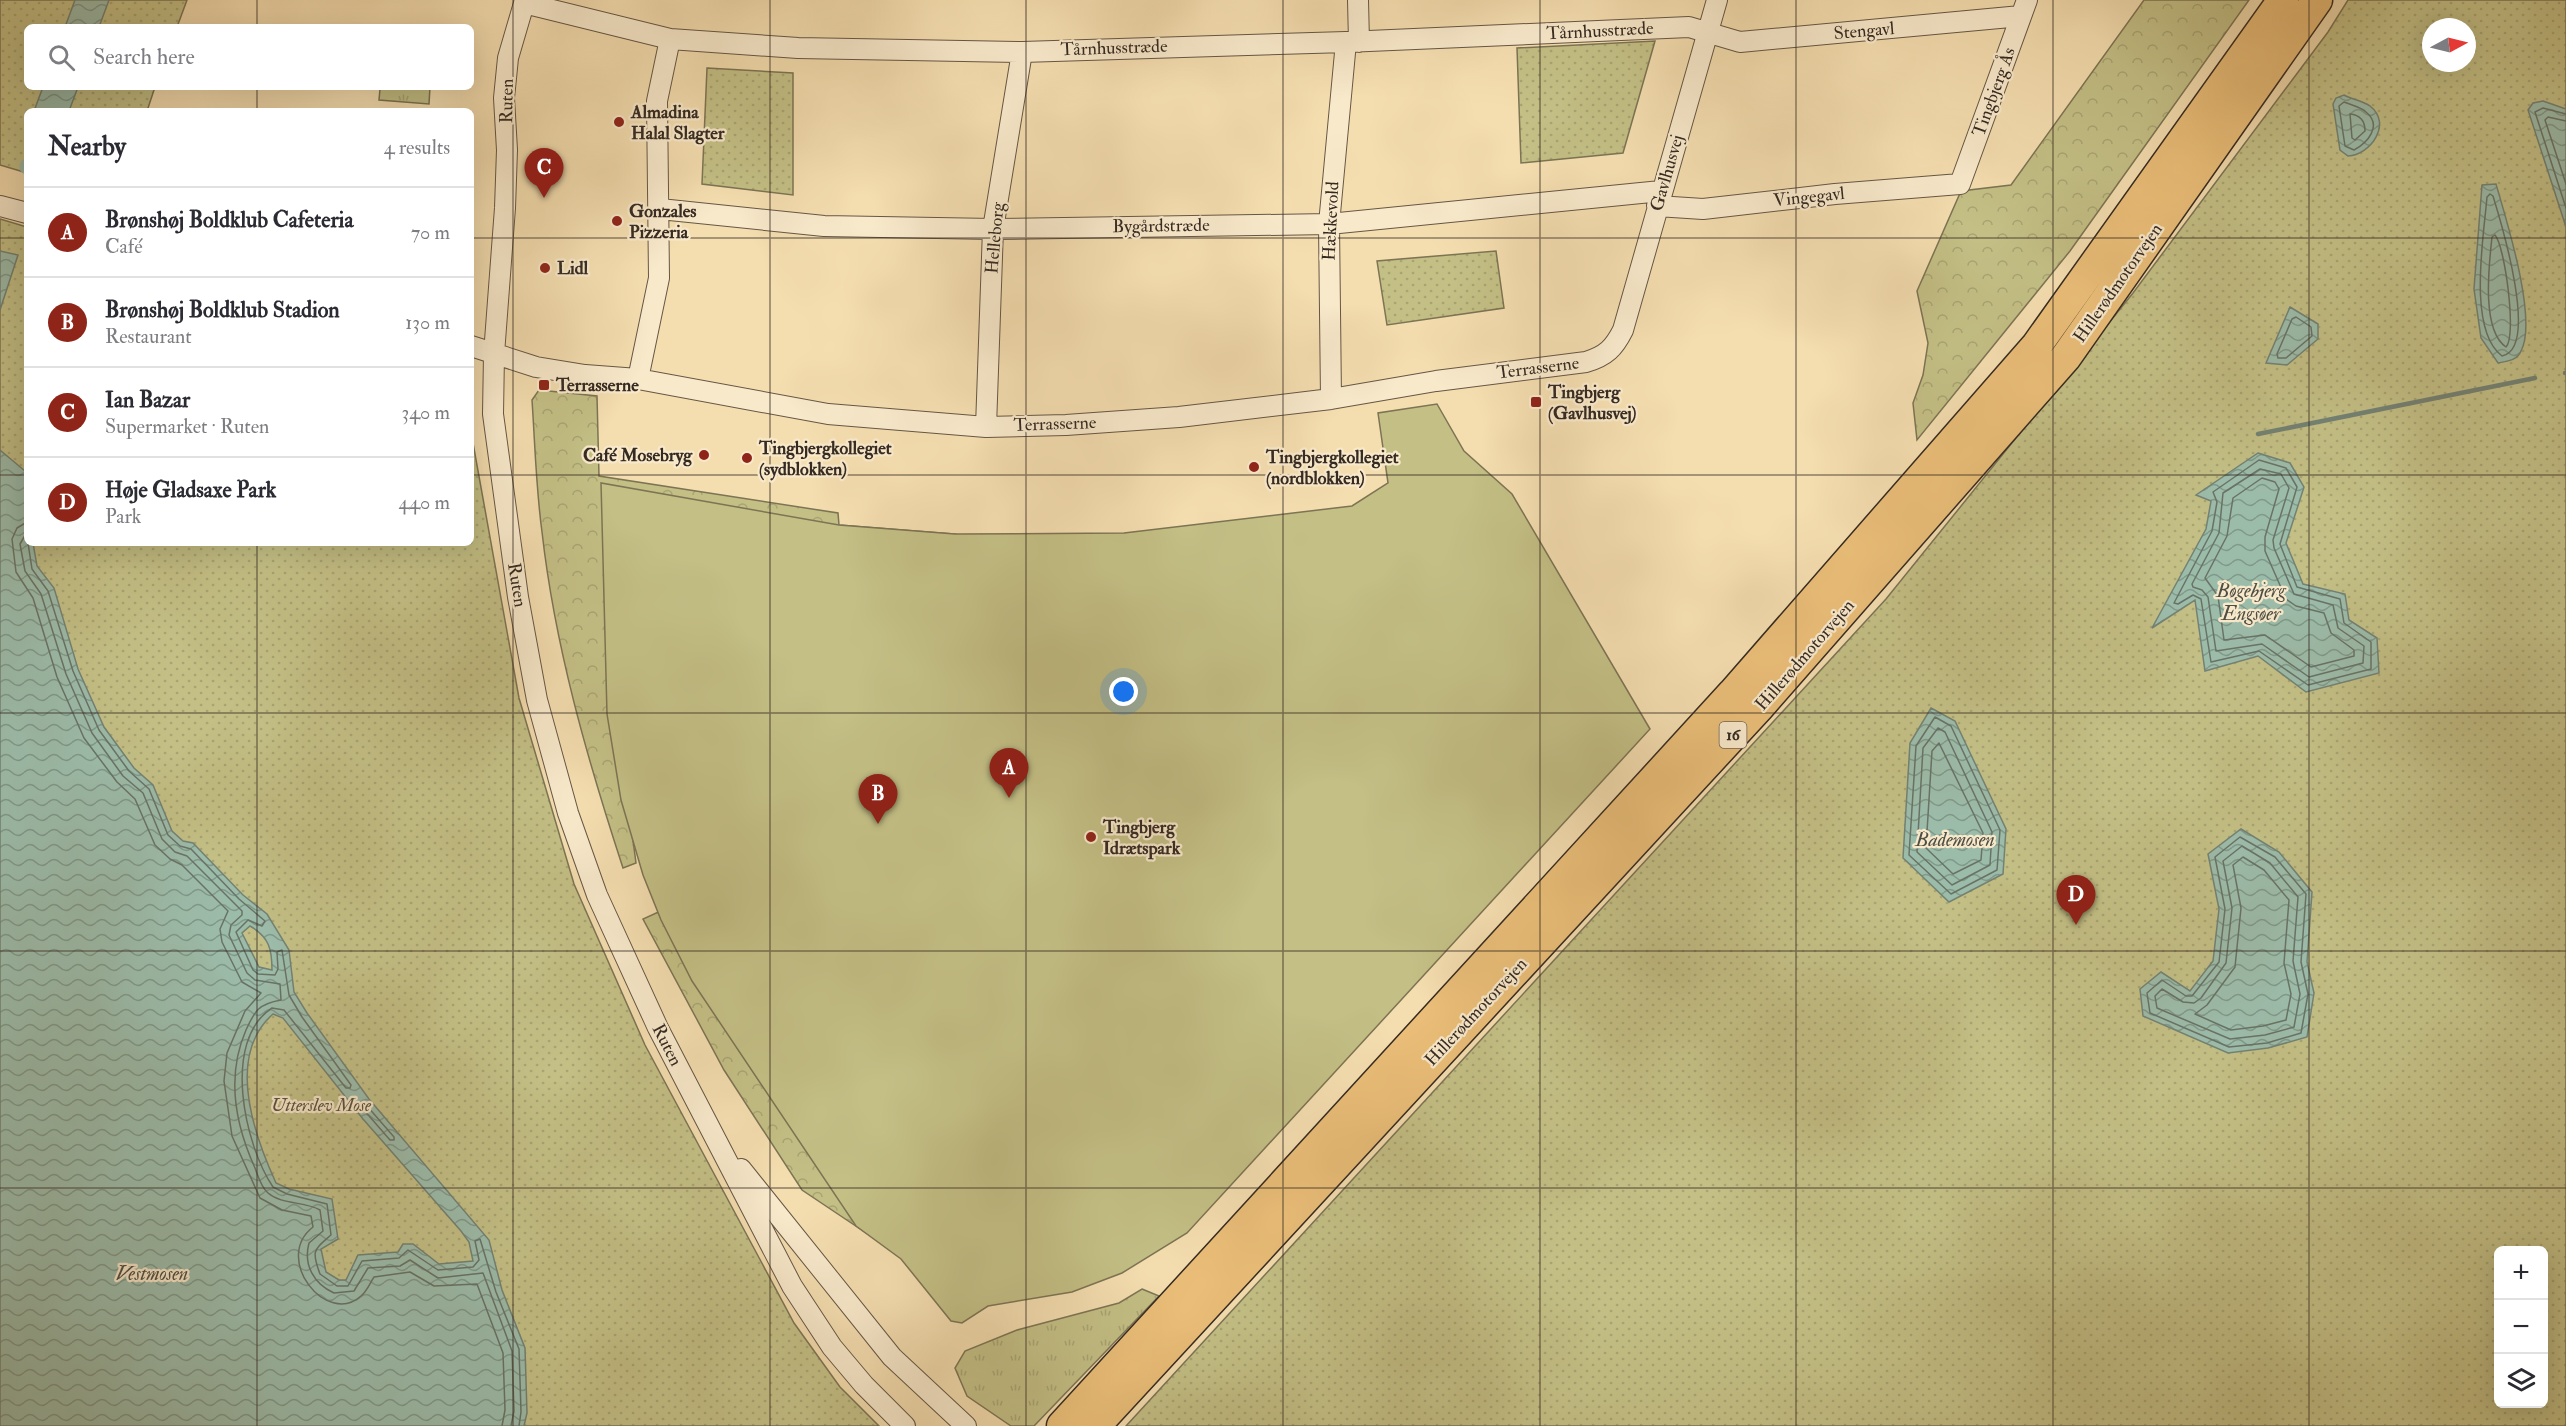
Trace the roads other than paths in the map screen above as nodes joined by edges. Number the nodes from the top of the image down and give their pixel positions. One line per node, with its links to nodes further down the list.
1 (1358, 0): 9 (street, Hækkevold)
2 (1717, 0): 7 (street, Gavlhusvej)
3 (2283, 0): 27 (highway, Hillerødmotorvejen / 16)
4 (2318, 0): 28 (highway, Hillerødmotorvejen / 16)
5 (525, 2): 8 (street, Tårnhusstræde); 20 (street, Ruten)
6 (2024, 8): 7 (street, Stengavl); 11 (street, Tingbjerg Ås)
7 (1707, 33): 9 (street, Tårnhusstræde); 12 (street, Gavlhusvej)
8 (669, 39): 10 (street, Tårnhusstræde); 14 (street)
9 (1353, 42): 10 (street, Tårnhusstræde); 16 (street, Hækkevold)
10 (1022, 52): 17 (street, Helleborg)
11 (1960, 184): 12 (street, Vingegavl)
12 (1659, 199): 16 (street, Bygårdstræde); 18 (street, Gavlhusvej)
13 (0, 206): 15 (street)
14 (660, 209): 17 (street, Bygårdstræde); 21 (street)
15 (24, 212)
16 (1329, 224): 17 (street, Bygårdstræde); 22 (street, Hækkevold)
17 (993, 229): 23 (street, Helleborg)
18 (1615, 346): 22 (street, Terrasserne)
19 (474, 347): 20 (street, Terrasserne)
20 (494, 354): 21 (street, Terrasserne); 24 (street, Ruten)
21 (639, 379): 23 (street, Terrasserne)
22 (1331, 399): 23 (street, Terrasserne)
23 (986, 427)
24 (715, 1137): 25 (street, Ruten); 26 (street, Ruten)
25 (905, 1426)
26 (966, 1426)
27 (1062, 1426)
28 (1095, 1426)

